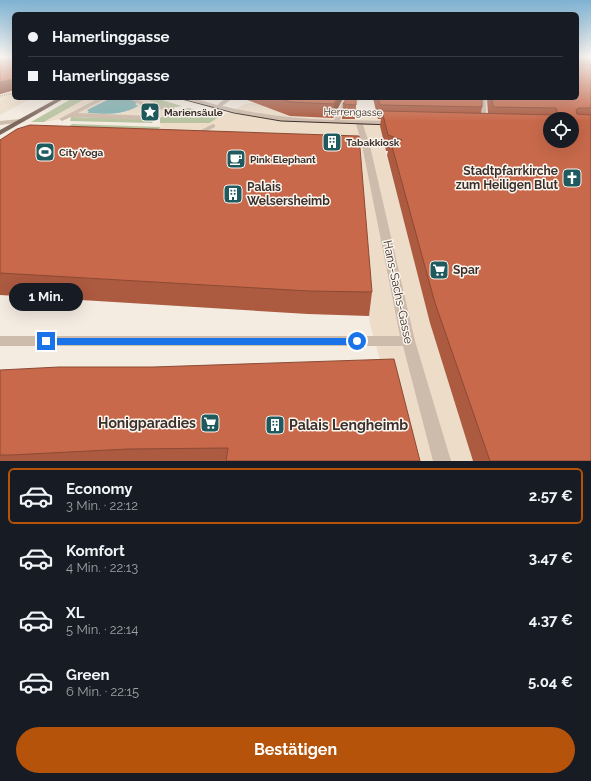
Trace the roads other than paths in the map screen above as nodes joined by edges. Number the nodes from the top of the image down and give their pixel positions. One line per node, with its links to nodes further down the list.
1 (58, 100): 13 (main road)
2 (100, 100): 10 (street)
3 (136, 100): 8 (street)
4 (193, 100): 9 (street, Herrengasse)
5 (227, 100): 9 (street)
6 (347, 100): 14 (street)
7 (482, 100): 18 (street)
8 (144, 106): 11 (street); 11 (street)
9 (218, 107): 14 (street, Herrengasse)
10 (70, 115): 11 (street); 12 (street)
11 (127, 116)
12 (62, 119)
13 (21, 121): 15 (street); 20 (main road)
14 (336, 122): 16 (street, Herrengasse)
15 (0, 123)
16 (359, 123): 17 (street, Herrengasse); 21 (street, Hans-Sachs-Gasse)
17 (405, 123)
18 (484, 125)
19 (212, 126): 22 (street)
20 (0, 133)
21 (365, 142): 23 (street); 25 (street, Hans-Sachs-Gasse)
22 (189, 144)
23 (340, 148)
24 (0, 341): 25 (street)
25 (408, 341): 26 (street, Hans-Sachs-Gasse)
26 (442, 461)

